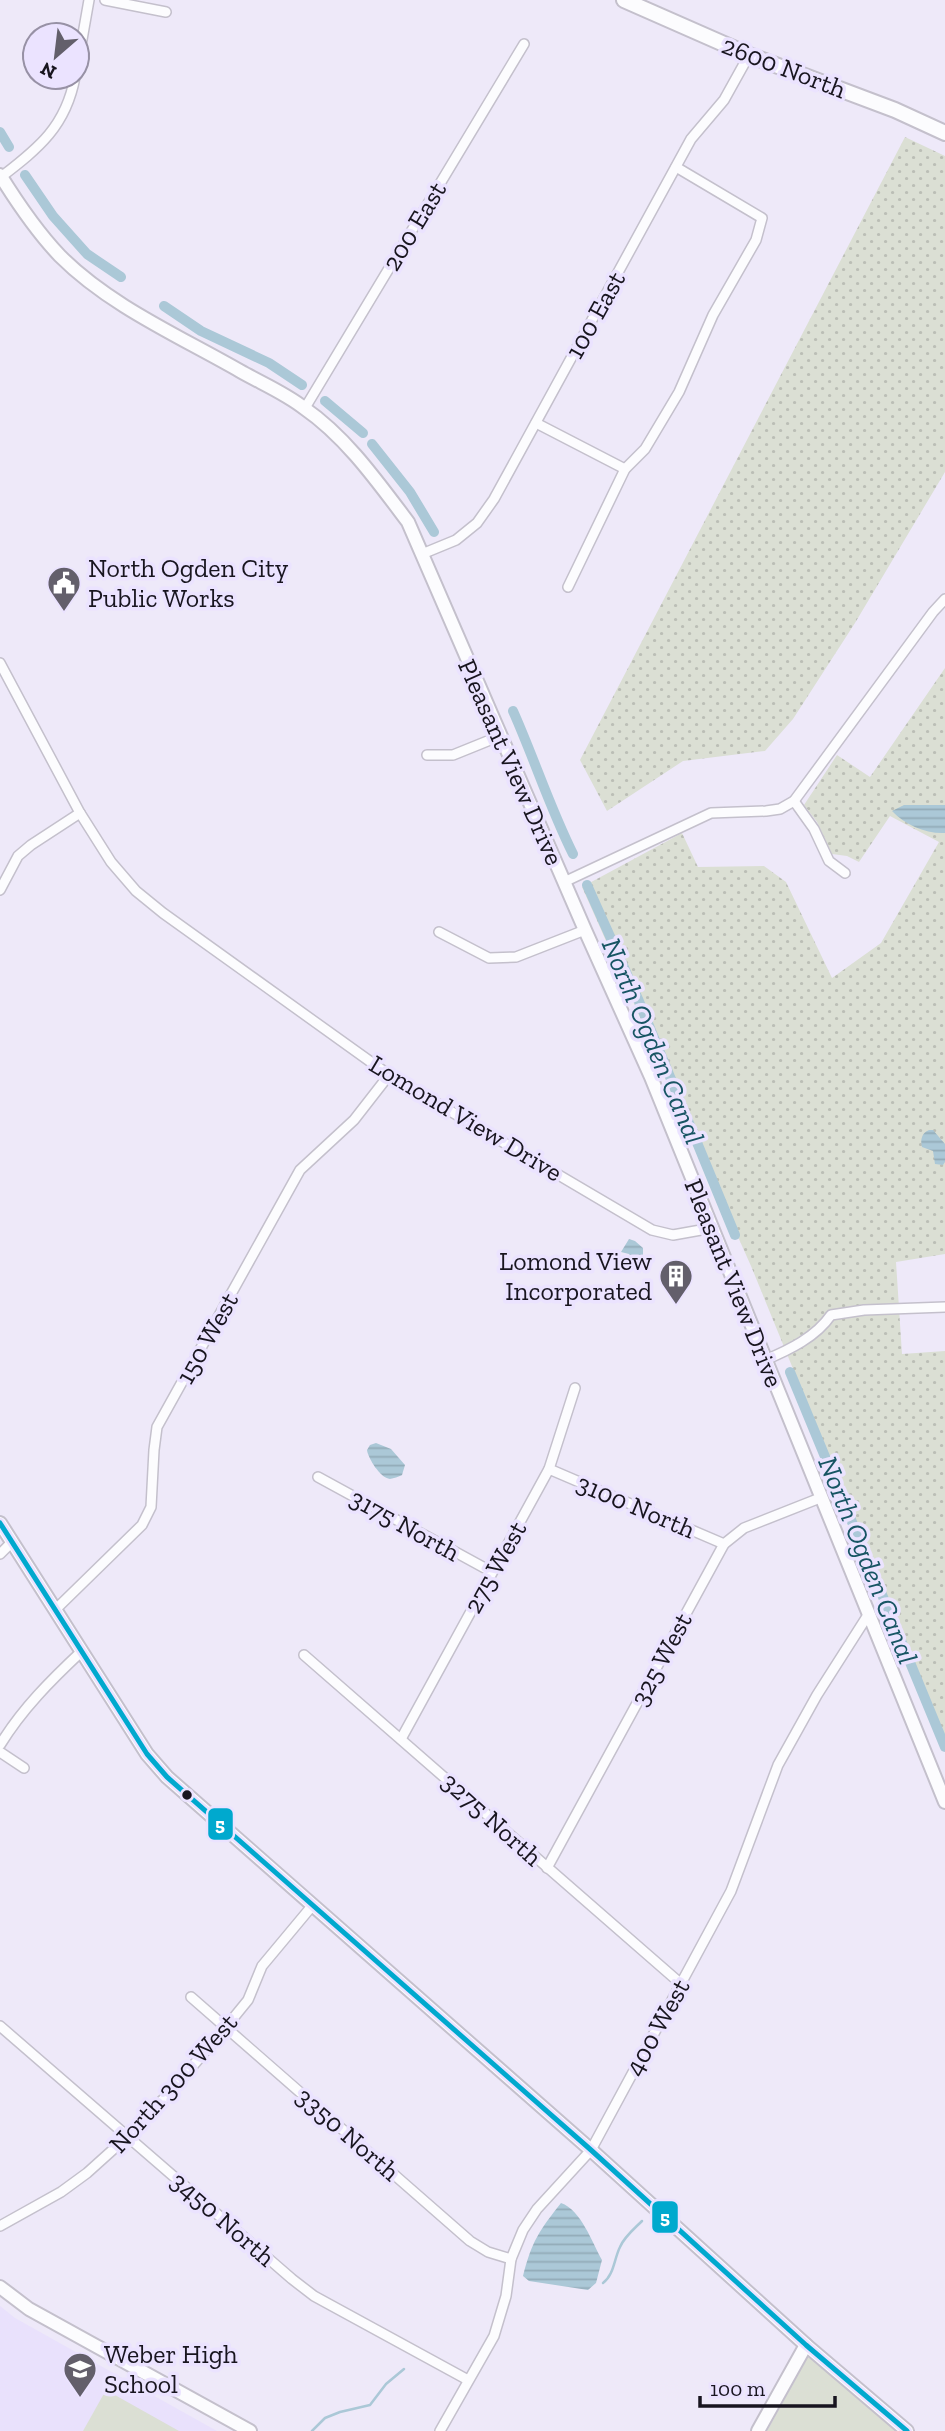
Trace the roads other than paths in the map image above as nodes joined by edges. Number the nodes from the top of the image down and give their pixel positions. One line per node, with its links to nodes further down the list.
1 (89, 0): 5 (street)
2 (106, 0): 4 (street)
3 (624, 0): 7 (main road, 2600 North)
4 (166, 12)
5 (85, 21)
6 (524, 44): 12 (street, 200 East)
7 (748, 55): 9 (main road, 2600 North); 10 (street, 100 East)
8 (71, 91): 11 (street)
9 (945, 133)
10 (676, 167): 13 (street, 100 East); 14 (street)
11 (1, 176): 12 (street, Pleasant View Drive)
12 (305, 408): 15 (street, Pleasant View Drive)
13 (536, 423): 14 (street); 15 (street, 100 East)
14 (625, 469): 16 (street)
15 (422, 554): 19 (street, Pleasant View Drive)
16 (568, 587)
17 (945, 599): 21 (street)
18 (0, 663): 22 (street, Lomond View Drive)
19 (500, 736): 20 (street); 24 (street, Pleasant View Drive)
20 (427, 755)
21 (794, 801): 23 (street); 24 (street)
22 (80, 813): 25 (street); 28 (street, Lomond View Drive)
23 (845, 873)
24 (564, 882): 26 (street, Pleasant View Drive)
25 (0, 890)
26 (584, 930): 27 (street); 29 (street, Pleasant View Drive)
27 (439, 932)
28 (389, 1075): 29 (street, Lomond View Drive); 41 (street, 150 West)
29 (712, 1228): 31 (street, Pleasant View Drive)
30 (945, 1307): 31 (street)
31 (765, 1360): 35 (street, Pleasant View Drive)
32 (575, 1388): 33 (street, 275 West)
33 (550, 1468): 38 (street, 3100 North); 40 (street, 275 West)
34 (318, 1477): 40 (street, 3175 North)
35 (820, 1498): 38 (street, 325 West); 42 (street, Pleasant View Drive)
36 (0, 1523): 37 (street)
37 (12, 1542): 39 (street); 41 (street)
38 (723, 1544): 50 (street, 325 West)
39 (0, 1553)
40 (492, 1573): 45 (street, 275 West)
41 (55, 1610): 43 (street)
42 (868, 1615): 49 (street, Pleasant View Drive); 52 (street, 400 West)
43 (82, 1651): 46 (street); 51 (street)
44 (304, 1655): 45 (street, 3275 North)
45 (401, 1739): 50 (street, 3275 North)
46 (0, 1745)
47 (0, 1752): 48 (street)
48 (24, 1768)
49 (945, 1802)
50 (547, 1868): 52 (street, 3275 North)
51 (312, 1906): 55 (street, North 300 West); 57 (street)
52 (680, 1983): 57 (street, 400 West)
53 (191, 1997): 55 (street, 3350 North)
54 (0, 2026): 56 (street, 3450 North)
55 (226, 2027): 56 (street, North 300 West); 59 (street, 3350 North)
56 (127, 2137): 58 (street, North 300 West); 62 (street, 3450 North)
57 (591, 2150): 59 (street, 400 West); 61 (street)
58 (0, 2227)
59 (511, 2259): 62 (street, 400 West)
60 (0, 2287): 63 (street)
61 (806, 2345): 65 (street); 66 (street)
62 (468, 2379): 64 (street, 400 West)
63 (250, 2431)
64 (440, 2431)
65 (758, 2431)
66 (907, 2431)

